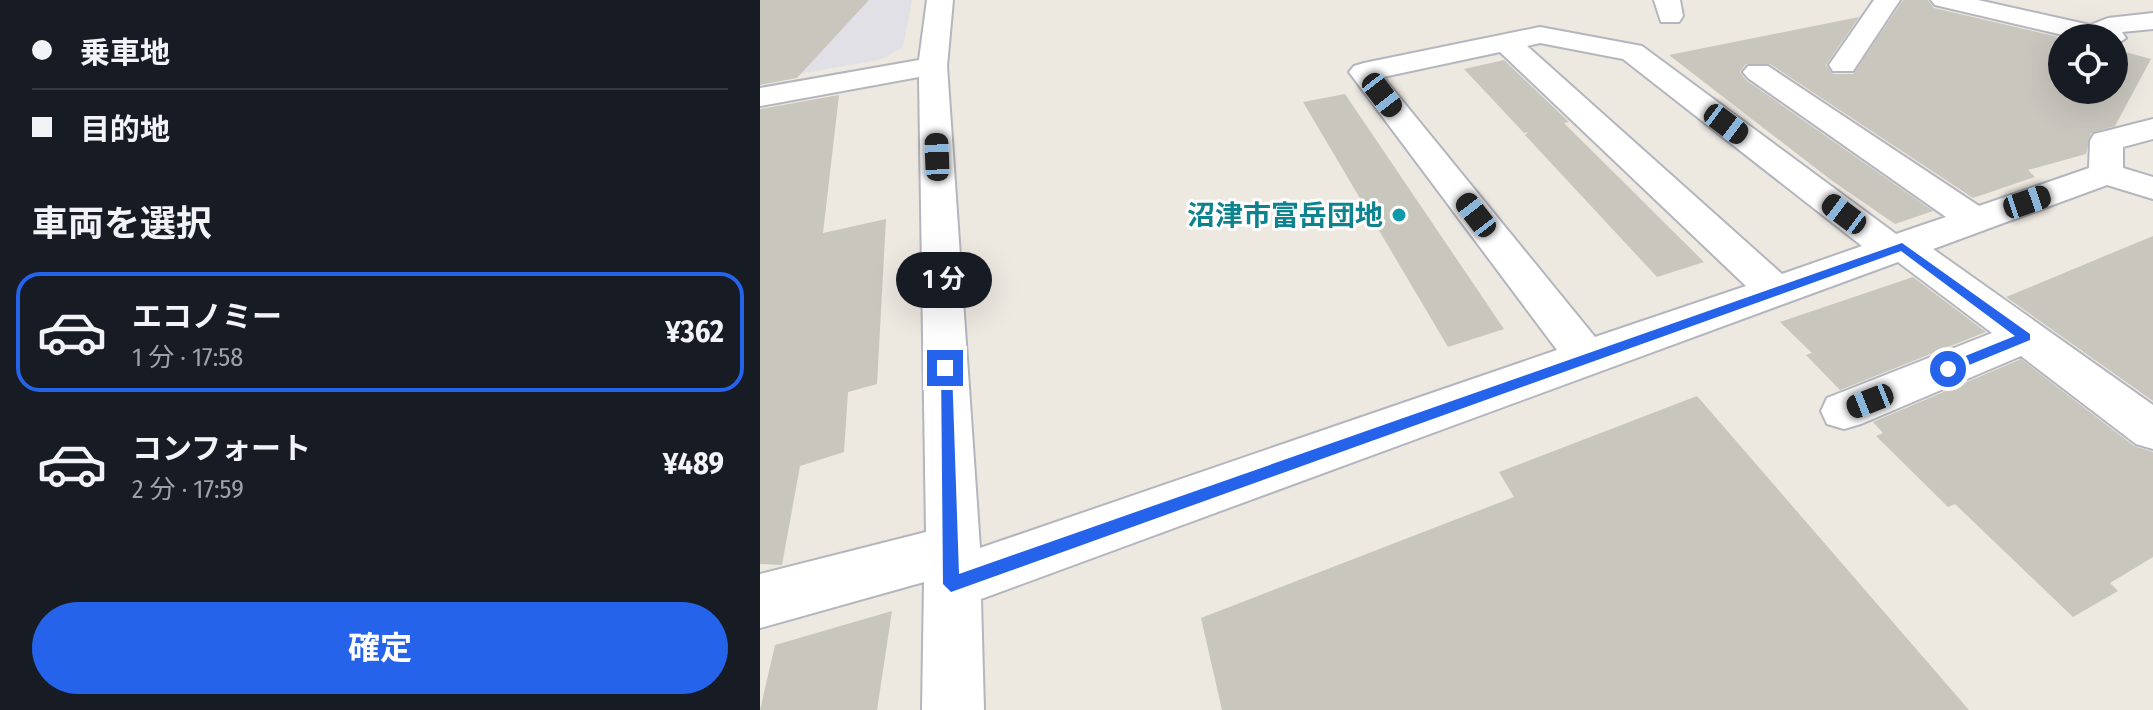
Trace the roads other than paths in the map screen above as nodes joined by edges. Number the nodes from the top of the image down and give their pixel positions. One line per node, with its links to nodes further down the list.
1 (940, 0): 11 (street)
2 (1887, 0): 10 (street)
3 (1944, 0): 5 (street)
4 (2153, 21): 6 (street)
5 (2050, 24)
6 (2126, 24)
7 (1506, 42): 18 (street); 19 (street); 21 (street)
8 (2128, 42): 9 (street)
9 (2153, 47)
10 (1843, 65)
11 (933, 66): 13 (street); 24 (street)
12 (1758, 72): 17 (street)
13 (760, 97)
14 (2153, 129): 15 (street)
15 (2106, 174): 16 (street); 17 (street)
16 (2153, 188)
17 (1975, 220): 18 (street)
18 (1897, 248): 19 (street); 20 (street)
19 (1776, 291): 21 (street)
20 (2025, 337): 22 (street); 23 (street)
21 (1587, 358): 24 (street)
22 (1844, 411)
23 (2153, 430)
24 (952, 567): 25 (street); 26 (street)
25 (760, 601)
26 (953, 710)

